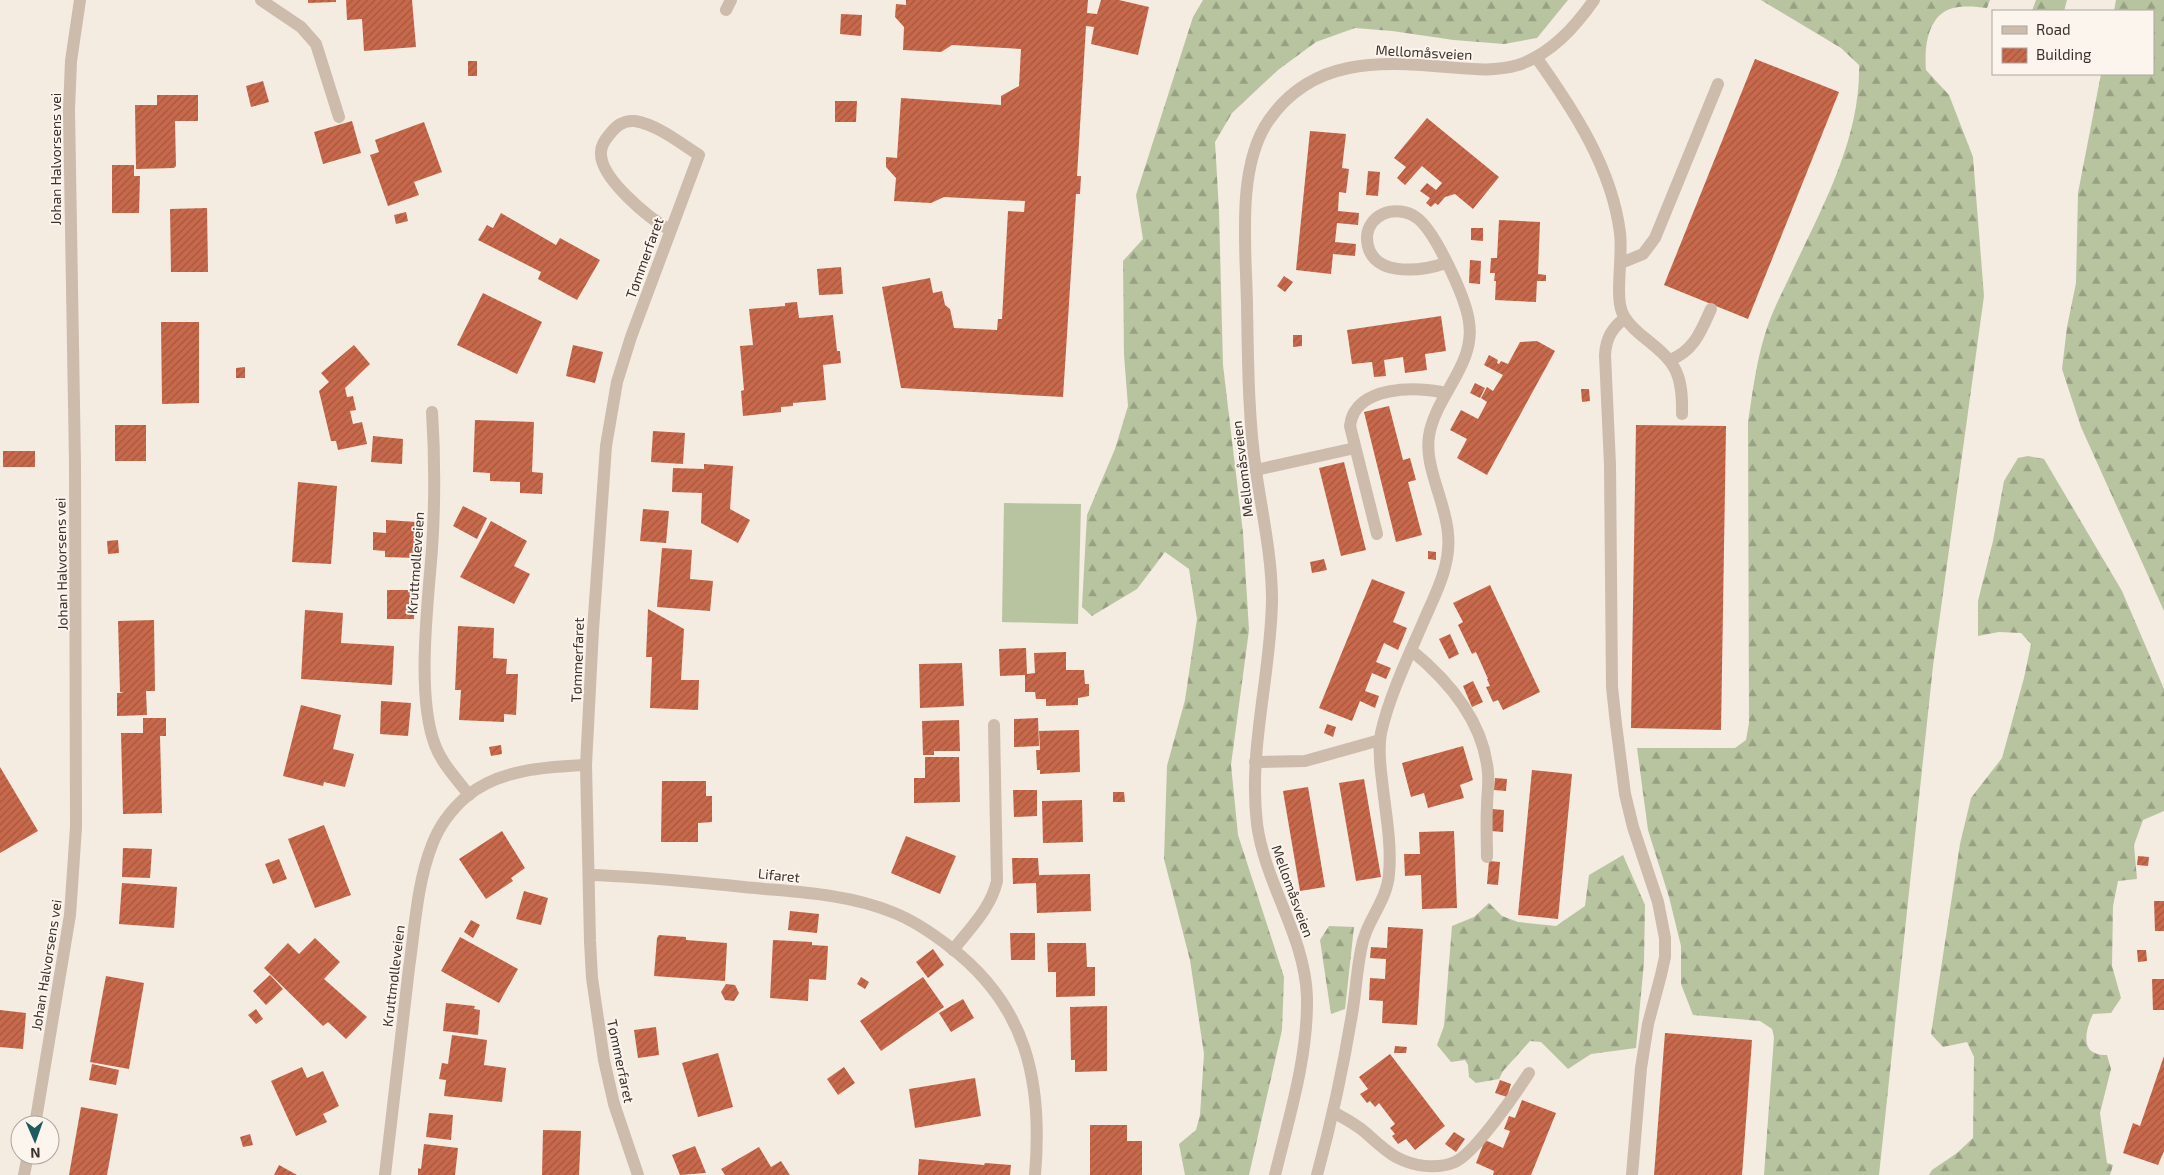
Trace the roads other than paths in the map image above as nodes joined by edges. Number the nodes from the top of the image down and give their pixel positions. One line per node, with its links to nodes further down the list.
1 (80, 0): 30 (street, Johan Halvorsens vei)
2 (261, 0): 6 (street)
3 (1594, 0): 4 (street, Mellomåsveien)
4 (1536, 56): 9 (street); 17 (street, Mellomåsveien)
5 (1718, 84): 9 (street)
6 (339, 117)
7 (670, 230): 7 (street, Tømmerfaret); 23 (street, Tømmerfaret)
8 (1446, 263): 8 (street); 13 (street)
9 (1621, 263): 11 (street)
10 (1711, 309): 12 (street)
11 (1625, 318): 12 (street); 36 (street)
12 (1670, 360): 15 (street)
13 (1446, 393): 16 (street); 19 (street)
14 (432, 412): 24 (street, Kruttmølleveien)
15 (1682, 414)
16 (1355, 448): 17 (street); 18 (street)
17 (1256, 470): 22 (street, Mellomåsveien)
18 (1378, 534)
19 (1411, 650): 21 (street); 25 (street)
20 (994, 724): 27 (street)
21 (1380, 740): 22 (street); 29 (street)
22 (1255, 762): 34 (street, Mellomåsveien)
23 (586, 766): 24 (street, Kruttmølleveien); 26 (street, Tømmerfaret)
24 (469, 795): 31 (street, Kruttmølleveien)
25 (1487, 857)
26 (589, 875): 27 (street, Lifaret); 32 (street, Tømmerfaret)
27 (953, 950): 33 (street, Lifaret)
28 (1529, 1073): 29 (street)
29 (1333, 1112): 35 (street)
30 (37, 1115)
31 (386, 1175)
32 (638, 1175)
33 (1035, 1175)
34 (1275, 1175)
35 (1317, 1175)
36 (1632, 1175)

